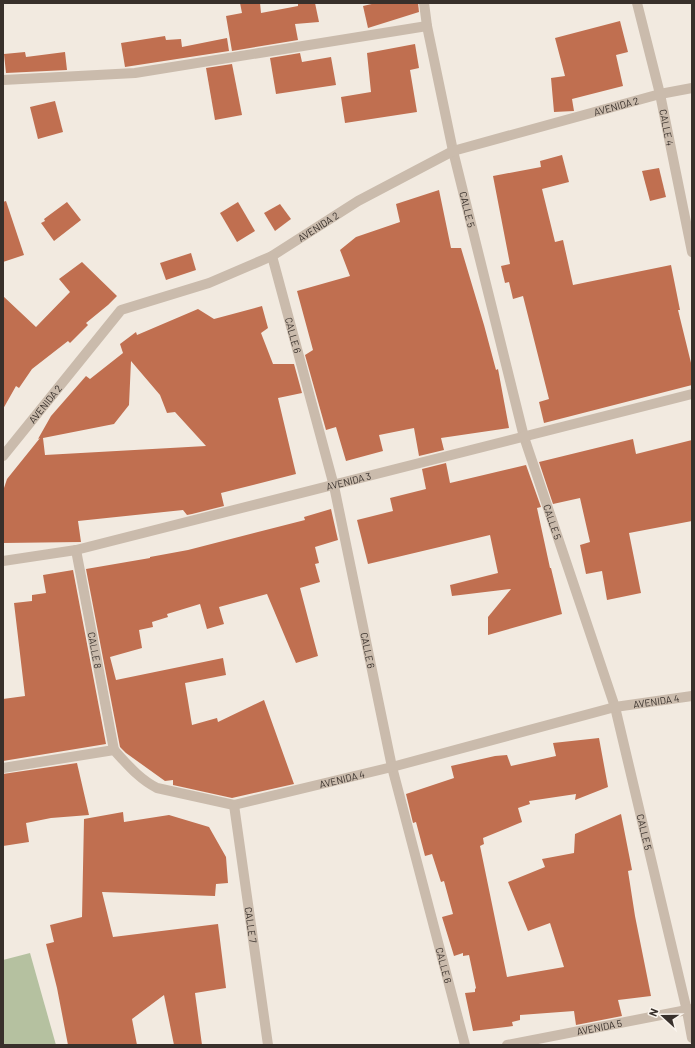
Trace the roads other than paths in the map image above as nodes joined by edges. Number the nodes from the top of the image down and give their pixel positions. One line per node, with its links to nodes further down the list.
1 (424, 3): 3 (street, CALLE 5)
2 (637, 3): 6 (street, CALLE 4)
3 (427, 26): 4 (street); 7 (street, CALLE 5)
4 (3, 80)
5 (692, 88): 6 (street, AVENIDA 2)
6 (660, 94): 7 (street, AVENIDA 2); 8 (street, CALLE 4)
7 (453, 151): 9 (street, AVENIDA 2); 11 (street, CALLE 5)
8 (692, 252)
9 (272, 256): 12 (street, AVENIDA 2); 13 (street, CALLE 6)
10 (692, 394): 11 (street, AVENIDA 3)
11 (524, 437): 13 (street, AVENIDA 3); 17 (street, CALLE 5)
12 (3, 456)
13 (334, 486): 14 (street, AVENIDA 3); 19 (street, CALLE 6)
14 (76, 550): 15 (street, AVENIDA 3); 18 (street, CALLE 8)
15 (3, 561)
16 (692, 696): 17 (street, AVENIDA 4)
17 (615, 707): 19 (street, AVENIDA 4); 22 (street, CALLE 5)
18 (114, 750): 20 (street); 21 (street, AVENIDA 4)
19 (392, 767): 21 (street, AVENIDA 4); 25 (street, CALLE 6)
20 (3, 768)
21 (234, 805): 24 (street, CALLE 7)
22 (689, 1010): 23 (street, CALLE 5); 26 (street, AVENIDA 5)
23 (692, 1038)
24 (268, 1045)
25 (465, 1045)
26 (507, 1045)

